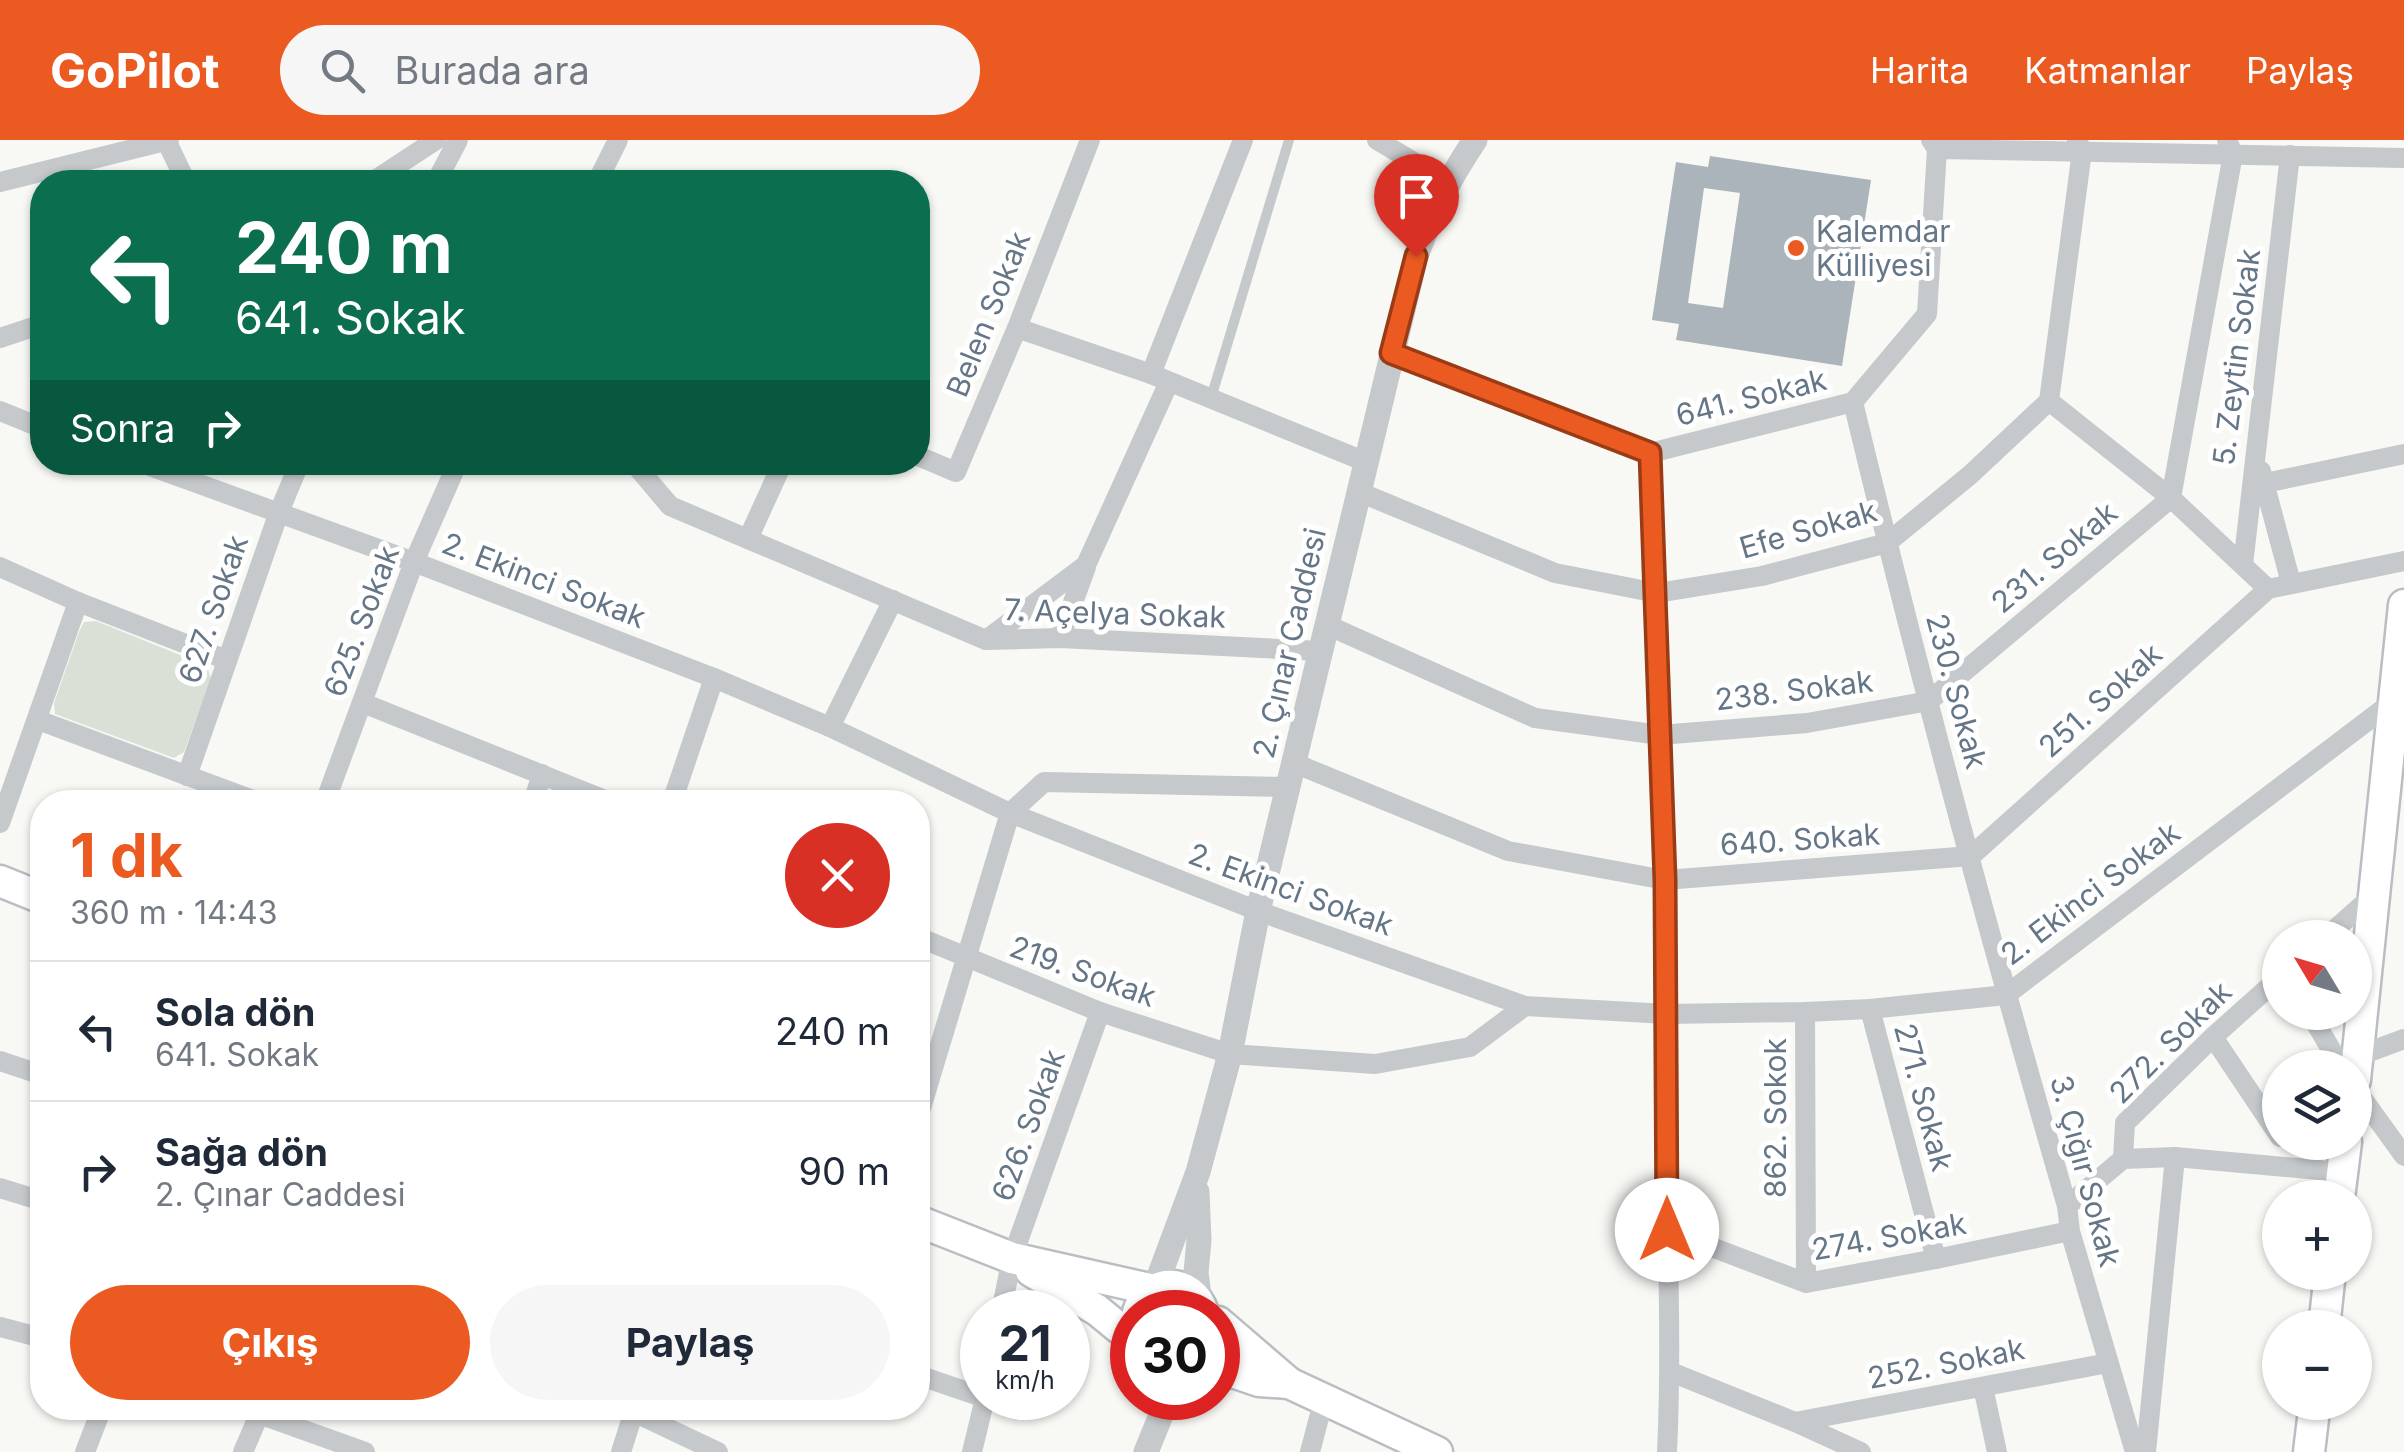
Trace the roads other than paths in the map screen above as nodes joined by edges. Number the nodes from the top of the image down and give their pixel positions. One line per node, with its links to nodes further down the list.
1 (167, 140): 16 (street); 17 (street)
2 (436, 140): 18 (street)
3 (458, 140): 19 (street)
4 (618, 140): 20 (street)
5 (1090, 140): 25 (street, Belen Sokak)
6 (1243, 140): 28 (street)
7 (1289, 140): 29 (lane)
8 (1376, 140): 23 (street)
9 (1475, 140): 23 (street, 2. Çınar Caddesi)
10 (1934, 144): 11 (street); 31 (street, 641. Sokak)
11 (2080, 145): 12 (street); 30 (street)
12 (2230, 147): 14 (street); 46 (street, 5. Zeytin Sokak)
13 (2378, 148): 14 (street); 15 (street)
14 (2290, 154): 34 (street, 5. Zeytin Sokak)
15 (2404, 158)
16 (48, 170)
17 (181, 170)
18 (390, 170)
19 (442, 170)
20 (602, 170)
21 (30, 174): 22 (street)
22 (0, 182)
23 (1447, 182): 27 (street, 2. Çınar Caddesi)
24 (30, 328): 26 (street)
25 (1017, 328): 28 (street); 37 (street, Belen Sokak)
26 (0, 338)
27 (1391, 353): 35 (street, 641. Sokak); 38 (street, 2. Çınar Caddesi)
28 (1160, 378): 29 (street); 52 (street)
29 (1211, 399): 38 (street)
30 (2050, 401): 46 (street); 49 (street, Efe Sokak)
31 (1853, 402): 35 (street, 641. Sokak); 49 (street, 230. Sokak)
32 (0, 411): 33 (street)
33 (30, 423)
34 (2256, 450): 44 (street); 53 (street, 5. Zeytin Sokak)
35 (1650, 453): 57 (street)
36 (2404, 454): 44 (street)
37 (930, 461)
38 (1366, 462): 45 (street, 2. Çınar Caddesi)
39 (174, 475): 47 (street, 2. Ekinci Sokak)
40 (294, 475): 47 (street, 627. Sokak)
41 (452, 475): 51 (street, 625. Sokak)
42 (644, 475): 48 (street, 7. Açelya Sokak)
43 (777, 475): 48 (street)
44 (2265, 483): 55 (street)
45 (1359, 492): 57 (street, Efe Sokak); 61 (street, 2. Çınar Caddesi)
46 (2171, 498): 53 (street); 68 (street, 231. Sokak)
47 (278, 512): 51 (street, 2. Ekinci Sokak); 65 (street, 627. Sokak)
48 (748, 539): 58 (street, 7. Açelya Sokak)
49 (1887, 543): 57 (street, Efe Sokak); 68 (street, 230. Sokak)
50 (2404, 560): 55 (street)
51 (414, 562): 66 (street, 2. Ekinci Sokak); 69 (street, 625. Sokak)
52 (1086, 565): 62 (street); 63 (street)
53 (2243, 566): 56 (street)
54 (0, 568): 59 (street)
55 (2291, 583): 56 (street)
56 (2268, 589): 83 (street, 251. Sokak)
57 (1656, 592): 72 (street)
58 (893, 600): 63 (street, 7. Açelya Sokak); 71 (street)
59 (78, 602): 65 (street); 70 (street)
60 (2404, 605): 67 (main road)
61 (1327, 625): 64 (street, 2. Çınar Caddesi); 72 (street, 238. Sokak)
62 (1060, 638): 63 (street, 7. Açelya Sokak); 64 (street, 7. Açelya Sokak)
63 (986, 640)
64 (1320, 651): 74 (street, 2. Çınar Caddesi)
65 (227, 660): 75 (street, 627. Sokak)
66 (714, 678): 71 (street, 2. Ekinci Sokak); 80 (street)
67 (2395, 700): 87 (main road); 93 (street, 2. Ekinci Sokak)
68 (1929, 701): 72 (street, 238. Sokak); 83 (street, 230. Sokak)
69 (363, 702): 73 (street); 77 (street, 625. Sokak)
70 (38, 720): 75 (street); 82 (street)
71 (830, 727): 81 (street, 2. Ekinci Sokak)
72 (1660, 735): 84 (street)
73 (542, 774): 78 (street); 79 (street)
74 (1291, 775): 81 (street); 84 (street, 640. Sokak); 88 (street, 2. Çınar Caddesi)
75 (187, 776): 76 (street)
76 (225, 790)
77 (329, 790)
78 (537, 790)
79 (581, 790)
80 (676, 790)
81 (1010, 812): 88 (street, 2. Ekinci Sokak); 91 (street)
82 (0, 823)
83 (1971, 856): 84 (street, 640. Sokak); 93 (street, 230. Sokak)
84 (1665, 880): 98 (street)
85 (0, 882): 86 (main road)
86 (30, 893)
87 (2376, 893): 89 (street); 104 (main road)
88 (1258, 910): 94 (street, 2. Ekinci Sokak); 105 (street, 2. Çınar Caddesi)
89 (2345, 920)
90 (930, 942): 91 (street, 219. Sokak)
91 (965, 958): 96 (street, 219. Sokak); 102 (street)
92 (2262, 993): 100 (street, 272. Sokak)
93 (2006, 995): 95 (street, 2. Ekinci Sokak); 118 (street, 3. Çığır Sokak)
94 (1525, 1006): 98 (street, 2. Ekinci Sokak); 105 (street, 219. Sokak)
95 (1870, 1009): 97 (street, 2. Ekinci Sokak); 123 (street, 271. Sokak)
96 (1100, 1012): 105 (street, 219. Sokak); 122 (street, 626. Sokak)
97 (1804, 1012): 98 (street, 2. Ekinci Sokak); 124 (street, 862. Sokok)
98 (1666, 1014): 120 (street)
99 (2322, 1030): 103 (street)
100 (2214, 1037): 109 (street); 113 (street, 272. Sokak)
101 (2404, 1039): 106 (street)
102 (930, 1045)
103 (2338, 1050)
104 (2354, 1050)
105 (1230, 1054): 115 (street, 2. Çınar Caddesi)
106 (2372, 1057)
107 (0, 1060): 108 (street)
108 (30, 1071)
109 (2262, 1110)
110 (2372, 1112): 111 (street)
111 (2404, 1156)
112 (2175, 1157): 113 (street); 114 (street); 166 (street)
113 (2122, 1159): 118 (street)
114 (2342, 1171)
115 (1198, 1172): 127 (street); 130 (street)
116 (0, 1188): 117 (street)
117 (30, 1197)
118 (2067, 1206): 121 (street, 3. Çığır Sokak)
119 (930, 1227): 122 (main road)
120 (1667, 1230): 124 (street, 274. Sokak); 136 (street)
121 (2070, 1230): 123 (street, 274. Sokak); 135 (street, 3. Çığır Sokak)
122 (1012, 1258): 125 (street, 626. Sokak); 126 (main road); 131 (main road)
123 (1936, 1259): 124 (street, 274. Sokak)
124 (1806, 1283)
125 (1006, 1290)
126 (1112, 1290)
127 (1150, 1290)
128 (1159, 1290): 129 (main road)
129 (1186, 1290)
130 (1201, 1290)
131 (1110, 1321)
132 (0, 1327): 133 (street)
133 (30, 1335)
134 (1240, 1341): 139 (main road)
135 (2108, 1363): 140 (street, 252. Sokak); 165 (street, 3. Çığır Sokak)
136 (1671, 1372): 152 (street); 162 (street)
137 (1240, 1375): 139 (main road)
138 (930, 1379): 141 (street)
139 (1289, 1383): 142 (main road)
140 (1983, 1387): 152 (street, 252. Sokak); 164 (street)
141 (960, 1390)
142 (1324, 1399): 160 (street); 161 (main road)
143 (97, 1420): 153 (street)
144 (256, 1420): 154 (street)
145 (283, 1420): 155 (street)
146 (629, 1420): 156 (street)
147 (654, 1420): 157 (street)
148 (979, 1420): 158 (street)
149 (1145, 1420): 159 (street)
150 (1158, 1420): 159 (street)
151 (2313, 1420): 167 (main road)
152 (1795, 1422): 163 (street)
153 (85, 1452)
154 (243, 1452)
155 (364, 1452)
156 (621, 1452)
157 (718, 1452)
158 (972, 1452)
159 (1144, 1452)
160 (1310, 1452)
161 (1437, 1452)
162 (1667, 1452)
163 (1860, 1452)
164 (1996, 1452)
165 (2135, 1452)
166 (2146, 1452)
167 (2310, 1452)

